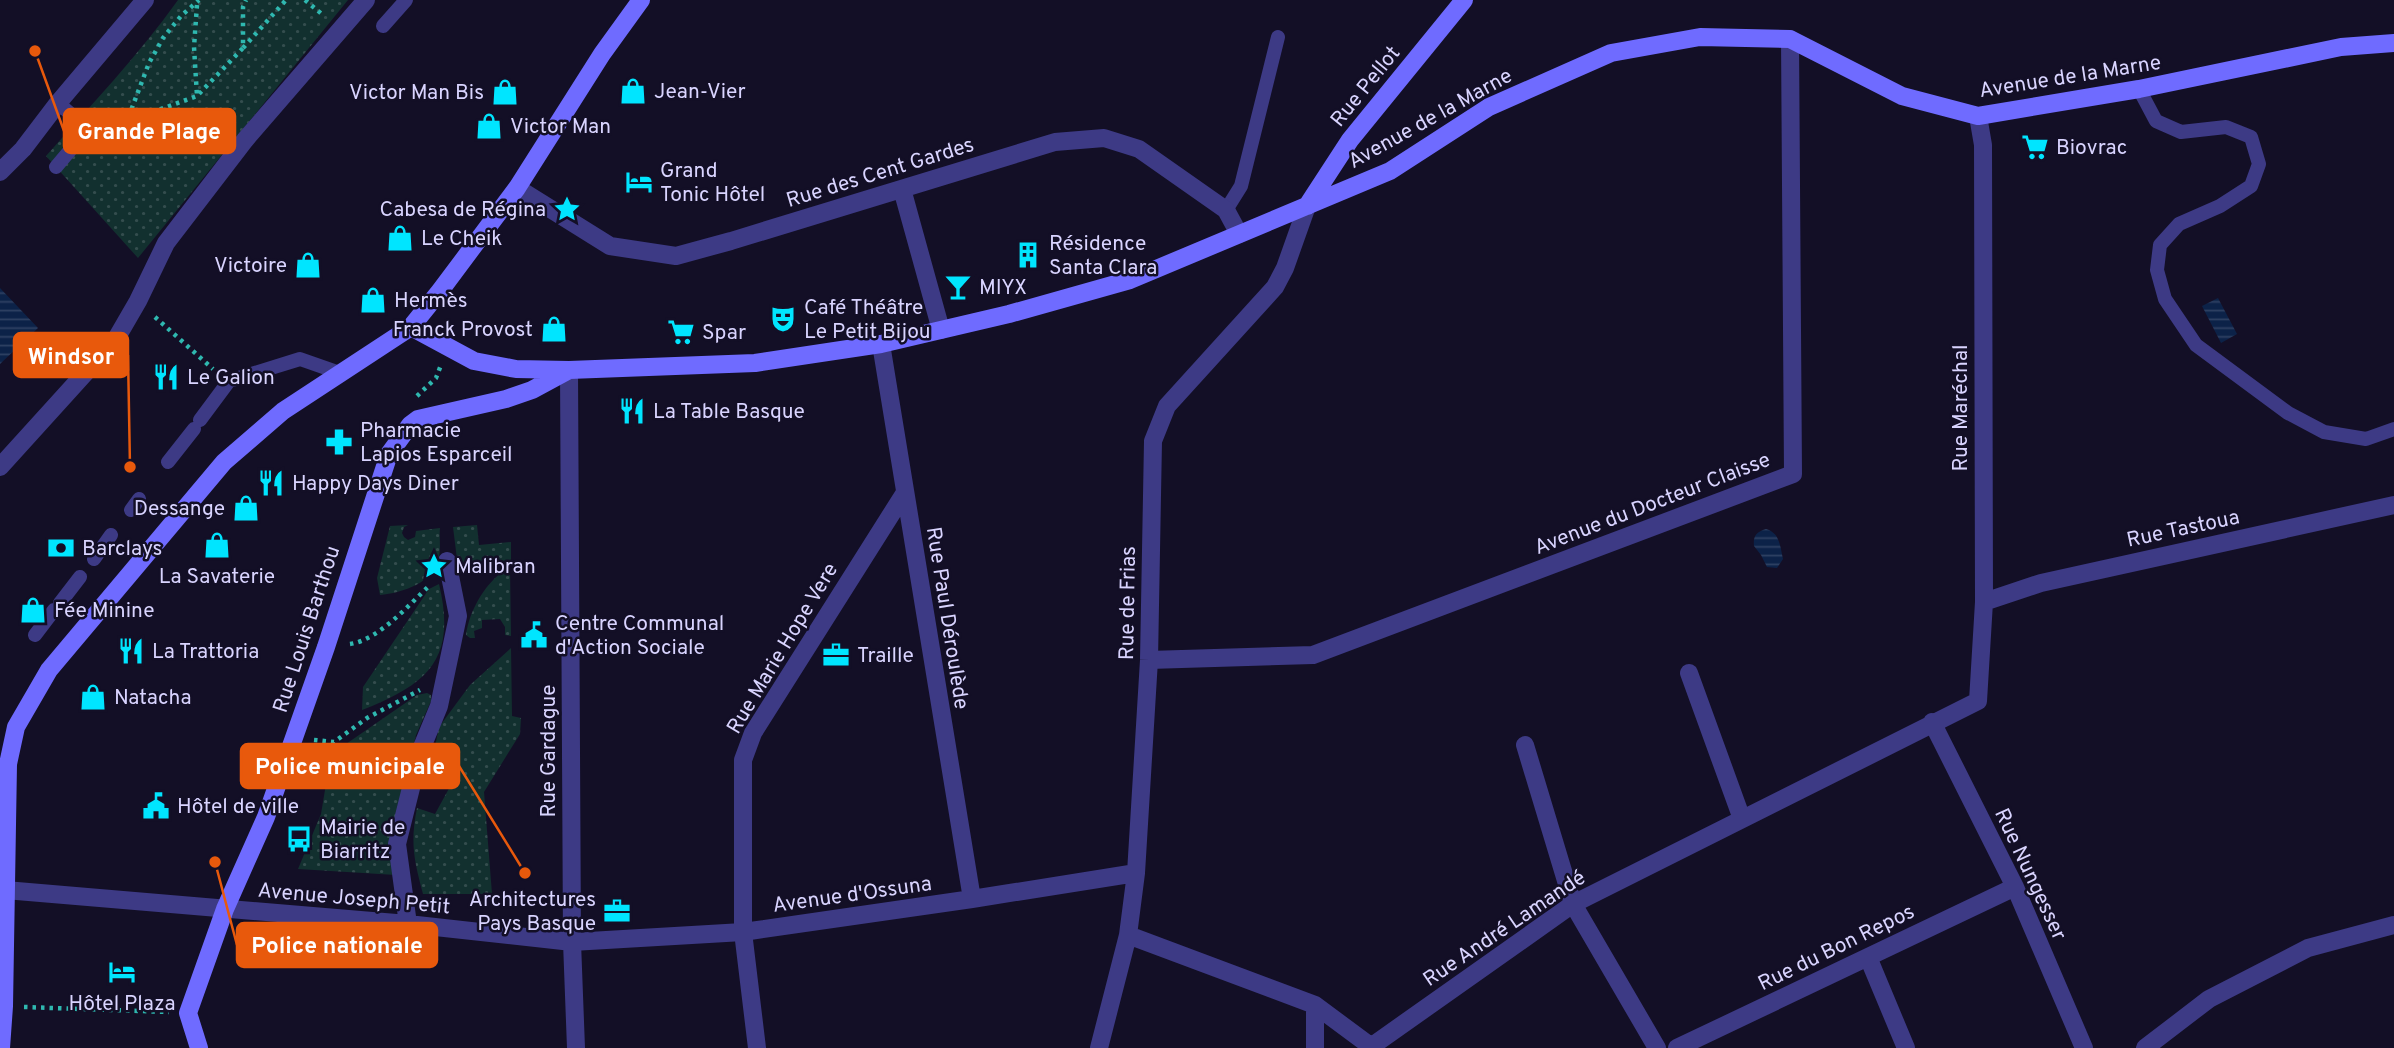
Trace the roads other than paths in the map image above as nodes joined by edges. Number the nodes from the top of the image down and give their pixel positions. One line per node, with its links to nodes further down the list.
1 (145, 0): 11 (street)
2 (366, 0): 27 (street)
3 (406, 0): 6 (lane)
4 (641, 0): 15 (main road)
5 (1464, 0): 17 (main road, Rue Pellot)
6 (383, 26)
7 (1279, 37): 18 (lane)
8 (1790, 39): 12 (main road, Avenue de la Marne); 17 (main road, Avenue de la Marne); 36 (street, Avenue du Docteur Claisse)
9 (2394, 43): 10 (main road, Avenue de la Marne)
10 (2140, 89): 12 (main road, Avenue de la Marne); 25 (lane)
11 (58, 103): 13 (lane); 14 (street)
12 (1978, 116): 34 (street, Rue Maréchal)
13 (56, 167)
14 (0, 172)
15 (517, 188): 16 (street, Rue des Cent Gardes); 20 (main road)
16 (901, 189): 18 (street, Rue des Cent Gardes); 21 (street)
17 (1307, 206): 19 (main road, Avenue de la Marne); 36 (street, Rue de Frias)
18 (1226, 210): 19 (street, Rue des Cent Gardes)
19 (1239, 234): 21 (main road, Avenue de la Marne)
20 (411, 327): 23 (main road, Avenue de la Marne); 24 (main road)
21 (941, 330): 22 (main road, Avenue de la Marne)
22 (881, 344): 23 (main road, Avenue de la Marne); 28 (street, Rue Paul Déroulède)
23 (569, 370): 47 (main road, Rue Louis Barthou); 52 (street, Rue Gardague)
24 (340, 373): 26 (lane); 44 (main road)
25 (2394, 429)
26 (168, 461)
27 (0, 467)
28 (904, 494): 45 (street, Rue Paul Déroulède); 50 (street, Rue Marie Hope Vere)
29 (2394, 505): 34 (street, Rue Tastoua)
30 (111, 536): 31 (lane)
31 (94, 559)
32 (447, 561): 48 (street)
33 (80, 578): 35 (lane)
34 (1983, 602): 38 (street, Rue Maréchal)
35 (35, 635)
36 (1149, 660): 42 (street, Rue de Frias)
37 (1689, 673): 41 (street)
38 (1978, 701): 39 (street, Rue André Lamandé)
39 (1932, 722): 41 (street, Rue André Lamandé); 43 (street, Rue Nungesser)
40 (1525, 745): 46 (street)
41 (1742, 819): 46 (street, Rue André Lamandé)
42 (1136, 873): 45 (street, Avenue d'Ossuna); 51 (street, Rue de Frias)
43 (2015, 887): 53 (street, Rue du Bon Repos); 65 (street, Rue Nungesser)
44 (5, 890): 47 (street, Avenue Joseph Petit); 56 (main road)
45 (972, 900): 50 (street, Avenue d'Ossuna)
46 (1573, 904): 55 (street, Rue André Lamandé); 62 (street)
47 (225, 909): 48 (street, Avenue Joseph Petit); 57 (main road, Rue Louis Barthou)
48 (408, 924): 52 (street, Avenue Joseph Petit)
49 (2394, 925): 66 (street)
50 (743, 932): 52 (street, Avenue d'Ossuna); 59 (street, Rue Marie Hope Vere)
51 (1128, 935): 54 (street); 60 (street, Rue de Frias)
52 (572, 942): 58 (street, Rue Gardague)
53 (1868, 957): 63 (street, Rue du Bon Repos); 64 (street)
54 (1315, 1005): 55 (street); 61 (street)
55 (1372, 1047)
56 (1, 1048)
57 (199, 1048)
58 (576, 1048)
59 (757, 1048)
60 (1099, 1048)
61 (1315, 1048)
62 (1657, 1048)
63 (1677, 1048)
64 (1906, 1048)
65 (2084, 1048)
66 (2145, 1048)

